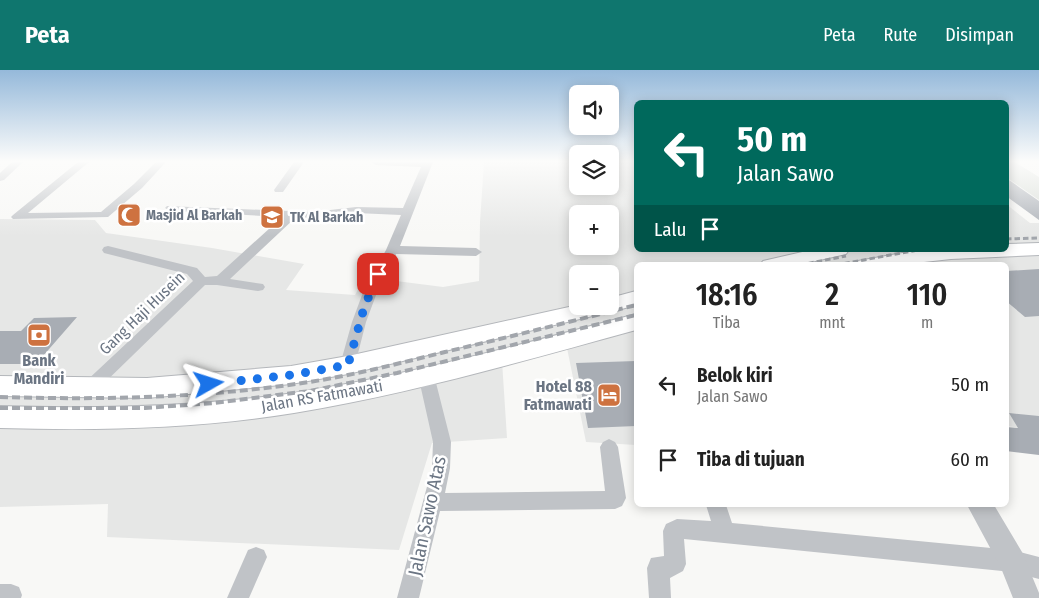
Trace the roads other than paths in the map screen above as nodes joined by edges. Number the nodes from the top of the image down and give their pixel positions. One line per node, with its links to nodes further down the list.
1 (54, 187): 2 (street)
2 (136, 187)
3 (281, 187): 5 (street)
4 (418, 187): 7 (street)
5 (279, 190)
6 (171, 208): 8 (street)
7 (408, 212): 8 (street); 13 (street)
8 (292, 214): 21 (street)
9 (1039, 232): 10 (main road)
10 (1009, 234)
11 (1039, 249): 14 (main road)
12 (108, 250): 20 (street)
13 (392, 250): 15 (street); 27 (street)
14 (1009, 250)
15 (476, 252)
16 (830, 252): 18 (main road)
17 (977, 252): 19 (main road)
18 (787, 262)
19 (880, 262)
20 (201, 281): 21 (street, Gang Haji Husein); 30 (street, Gang Haji Husein)
21 (219, 281): 22 (street, Gang Haji Husein)
22 (258, 287)
23 (634, 299): 24 (main road)
24 (619, 303)
25 (569, 314): 27 (main road, Jalan RS Fatmawati)
26 (634, 323): 28 (main road, Jalan RS Fatmawati)
27 (348, 365): 30 (main road, Jalan RS Fatmawati)
28 (426, 375): 31 (main road, Jalan RS Fatmawati); 33 (street, Jalan Sawo Atas)
29 (0, 386): 30 (main road, Jalan RS Fatmawati)
30 (88, 389)
31 (0, 417)
32 (609, 447): 33 (street)
33 (434, 502): 41 (street, Jalan Sawo Atas)
34 (717, 507): 36 (street)
35 (981, 507): 38 (street)
36 (724, 532): 38 (street); 42 (street)
37 (256, 557): 40 (street)
38 (1012, 561): 39 (street); 43 (street)
39 (1039, 568)
40 (238, 598)
41 (408, 598)
42 (660, 598)
43 (1027, 598)

